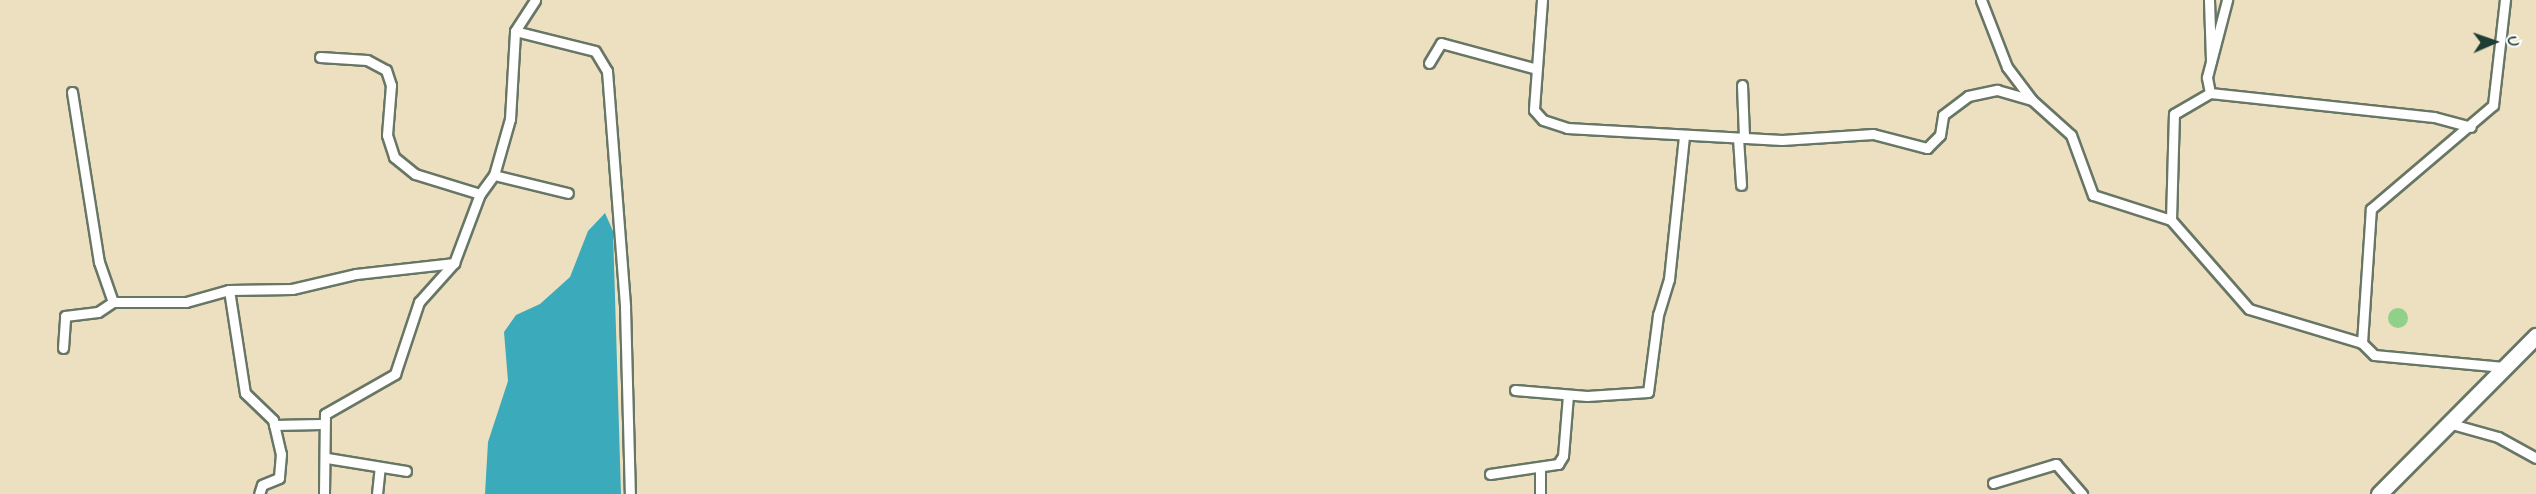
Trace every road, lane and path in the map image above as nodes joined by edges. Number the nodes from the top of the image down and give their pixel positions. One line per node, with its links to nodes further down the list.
1 (535, 0): 7 (street)
2 (1542, 0): 11 (street)
3 (1980, 0): 15 (street)
4 (2209, 0): 9 (street)
5 (2227, 0): 9 (street)
6 (2505, 0): 16 (street)
7 (515, 31): 19 (street); 46 (street)
8 (320, 57): 22 (street)
9 (2211, 61): 14 (street)
10 (1429, 63): 11 (street)
11 (1537, 69): 17 (street)
12 (1742, 85): 18 (street)
13 (72, 92): 26 (street)
14 (2210, 93): 16 (street); 23 (street)
15 (2032, 100): 18 (street); 23 (street)
16 (2471, 127): 28 (street)
17 (1684, 137): 18 (street); 32 (street)
18 (1741, 138): 20 (street)
19 (494, 175): 21 (street); 22 (street)
20 (1741, 185)
21 (568, 192)
22 (480, 194): 24 (street)
23 (2171, 220): 28 (street)
24 (454, 263): 25 (street); 34 (street)
25 (229, 290): 26 (street); 35 (street)
26 (112, 302): 29 (street)
27 (2536, 336): 30 (main road)
28 (2362, 343): 30 (street)
29 (63, 348)
30 (2503, 367): 33 (main road)
31 (1515, 390): 32 (street)
32 (1568, 395): 39 (street)
33 (2448, 423): 37 (street); 49 (main road)
34 (321, 424): 35 (street); 36 (street)
35 (274, 425): 43 (street)
36 (327, 458): 38 (street); 44 (street)
37 (2536, 458)
38 (380, 467): 40 (street); 45 (street)
39 (1540, 470): 41 (street); 47 (street)
40 (406, 471)
41 (1490, 474)
42 (1993, 483): 48 (street)
43 (259, 494)
44 (324, 494)
45 (376, 494)
46 (630, 494)
47 (1540, 494)
48 (2082, 494)
49 (2379, 494)

